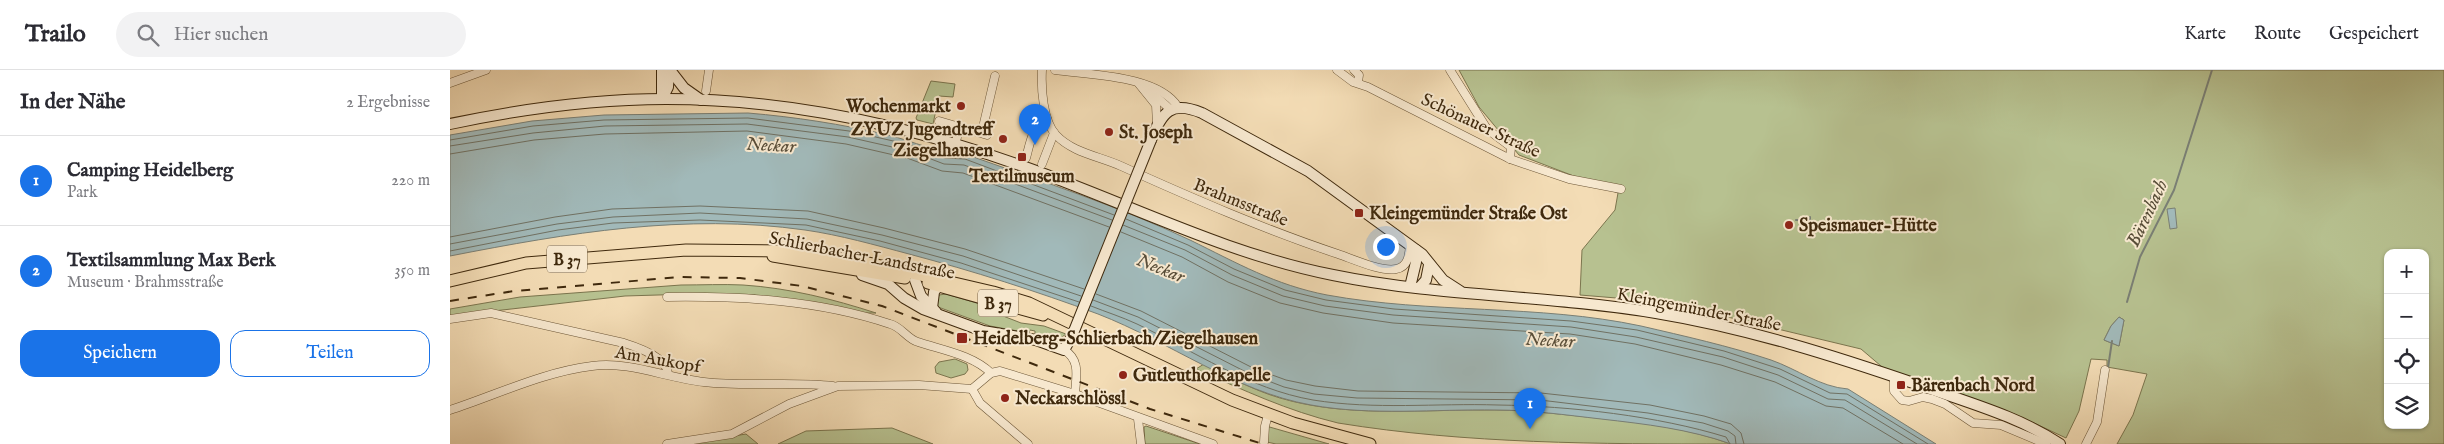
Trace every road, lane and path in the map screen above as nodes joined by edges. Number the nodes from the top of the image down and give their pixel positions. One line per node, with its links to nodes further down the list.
1 (486, 70): 12 (street)
2 (662, 70): 15 (main road)
3 (670, 70): 14 (main road); 15 (main road)
4 (709, 70): 14 (street)
5 (1042, 70): 17 (street, Brahmsstraße)
6 (1055, 70): 13 (street, Kleingemünder Straße)
7 (1337, 70): 11 (street, Schönauer Straße)
8 (1354, 70): 11 (street)
9 (1450, 70): 27 (street)
10 (995, 76): 19 (street)
11 (1358, 82): 27 (street, Schönauer Straße)
12 (450, 83)
13 (1139, 84): 16 (street, Kleingemünder Straße); 21 (street)
14 (704, 95): 15 (main road, Kleingemünder Straße); 25 (main road, Kleingemünder Straße)
15 (662, 99): 20 (main road, Kleingemünder Straße)
16 (1174, 108): 21 (main road); 30 (main road, Kleingemünder Straße)
17 (1047, 119): 23 (street, Brahmsstraße); 26 (street)
18 (939, 121): 22 (street)
19 (984, 123)
20 (450, 124)
21 (1157, 125): 44 (main road, bridge)
22 (960, 127): 24 (street); 25 (street)
23 (1054, 133): 28 (street); 30 (street, Brahmsstraße)
24 (987, 134)
25 (955, 144): 37 (main road, Kleingemünder Straße)
26 (1026, 158)
27 (1510, 159): 29 (street, Schönauer Straße)
28 (1042, 164)
29 (1621, 189)
30 (1413, 248): 32 (main road, Kleingemünder Straße); 37 (main road)
31 (745, 250): 33 (main road, Schlierbacher Landstraße / B 37); 34 (main road, Schlierbacher Landstraße / B 37); 35 (main road, Schlierbacher Landstraße / B 37)
32 (1429, 265): 37 (main road); 38 (main road, Kleingemünder Straße)
33 (844, 267): 34 (main road, Schlierbacher Landstraße / B 37); 40 (main road)
34 (915, 276): 36 (main road, Schlierbacher Landstraße / B 37); 40 (main road); 41 (main road); 42 (main road, Schlierbacher Landstraße / B 37)
35 (450, 281)
36 (938, 286): 41 (main road); 42 (main road, Schlierbacher Landstraße / B 37)
37 (1414, 288): 38 (main road, Kleingemünder Straße)
38 (1463, 293): 48 (main road, Kleingemünder Straße)
39 (667, 297): 46 (street)
40 (913, 304): 41 (main road)
41 (935, 311): 44 (main road)
42 (1059, 318): 53 (main road, Schlierbacher Landstraße / B 37)
43 (450, 319): 47 (street)
44 (1064, 350): 51 (street)
45 (2104, 370): 62 (street)
46 (991, 373): 50 (street); 51 (street)
47 (668, 374): 49 (street, Am Aukopf); 52 (street, Am Aukopf)
48 (1894, 377): 57 (main road, Kleingemünder Straße); 57 (street, Kleingemünder Straße)
49 (838, 386): 50 (street, Am Aukopf); 58 (street)
50 (972, 389): 55 (street)
51 (1075, 394): 54 (street)
52 (450, 410)
53 (1268, 415): 56 (street); 61 (main road, Schlierbacher Landstraße / B 37)
54 (1138, 418): 59 (street); 60 (street)
55 (1024, 442)
56 (1264, 442)
57 (2053, 443)
58 (667, 444)
59 (1141, 444)
60 (1213, 444)
61 (1370, 444)
62 (2086, 444)

